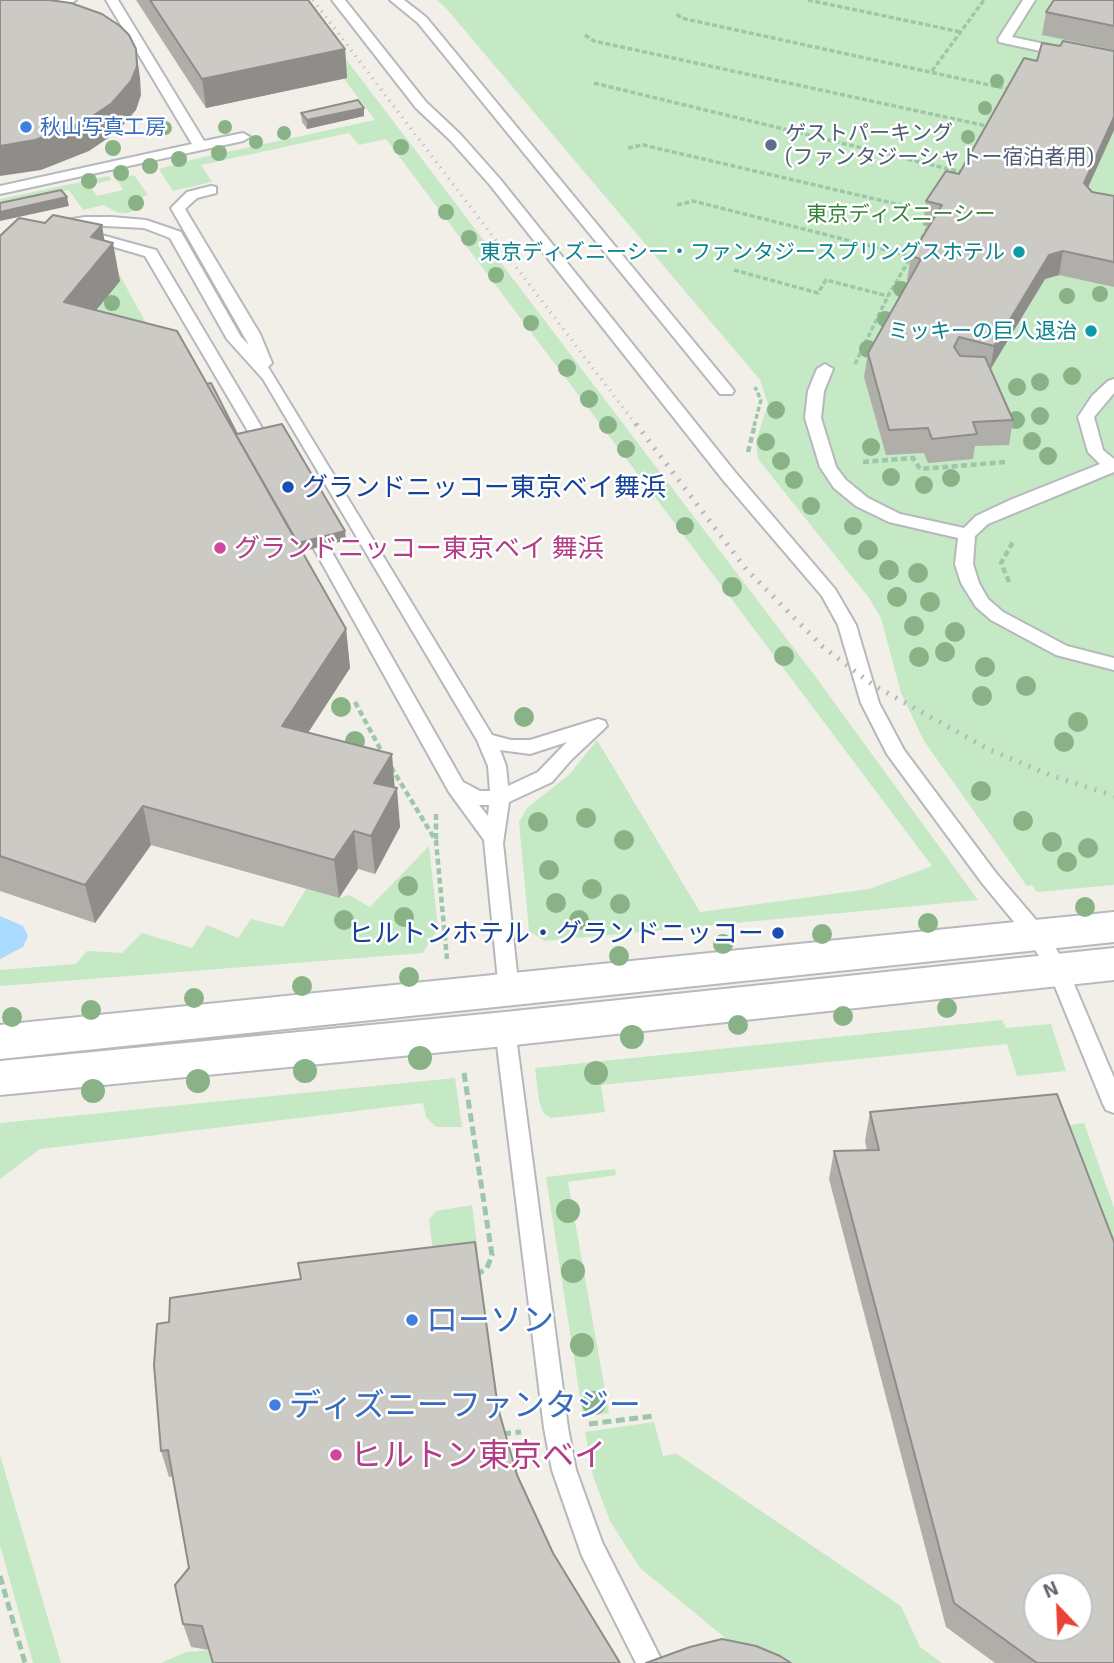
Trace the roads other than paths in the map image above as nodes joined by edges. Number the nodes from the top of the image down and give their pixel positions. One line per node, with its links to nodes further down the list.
1 (70, 0): 6 (lane)
2 (112, 0): 9 (lane)
3 (338, 0): 30 (lane)
4 (396, 0): 19 (lane)
5 (1030, 0): 7 (lane)
6 (0, 14)
7 (1114, 63)
8 (243, 137): 9 (lane)
9 (200, 146): 10 (lane)
10 (0, 190)
11 (211, 190): 12 (lane)
12 (178, 208): 13 (lane); 17 (lane)
13 (164, 229): 14 (lane); 15 (lane); 17 (lane)
14 (47, 233): 15 (lane)
15 (151, 253): 20 (lane)
16 (825, 369): 22 (lane)
17 (269, 377): 25 (lane)
18 (1114, 384): 21 (lane)
19 (726, 391)
20 (260, 438)
21 (1113, 466): 22 (lane)
22 (967, 534): 24 (lane)
23 (321, 547): 26 (lane)
24 (1114, 664)
25 (486, 740): 27 (lane); 27 (lane)
26 (456, 787): 27 (lane); 28 (lane)
27 (500, 798): 28 (lane)
28 (494, 839): 33 (lane)
29 (1114, 927): 30 (street)
30 (1036, 934): 32 (lane); 33 (street)
31 (1114, 964): 32 (street)
32 (1058, 970): 33 (street); 36 (lane)
33 (507, 1010): 34 (street); 35 (street); 37 (lane)
34 (0, 1042)
35 (0, 1078)
36 (1112, 1092)
37 (650, 1663)

